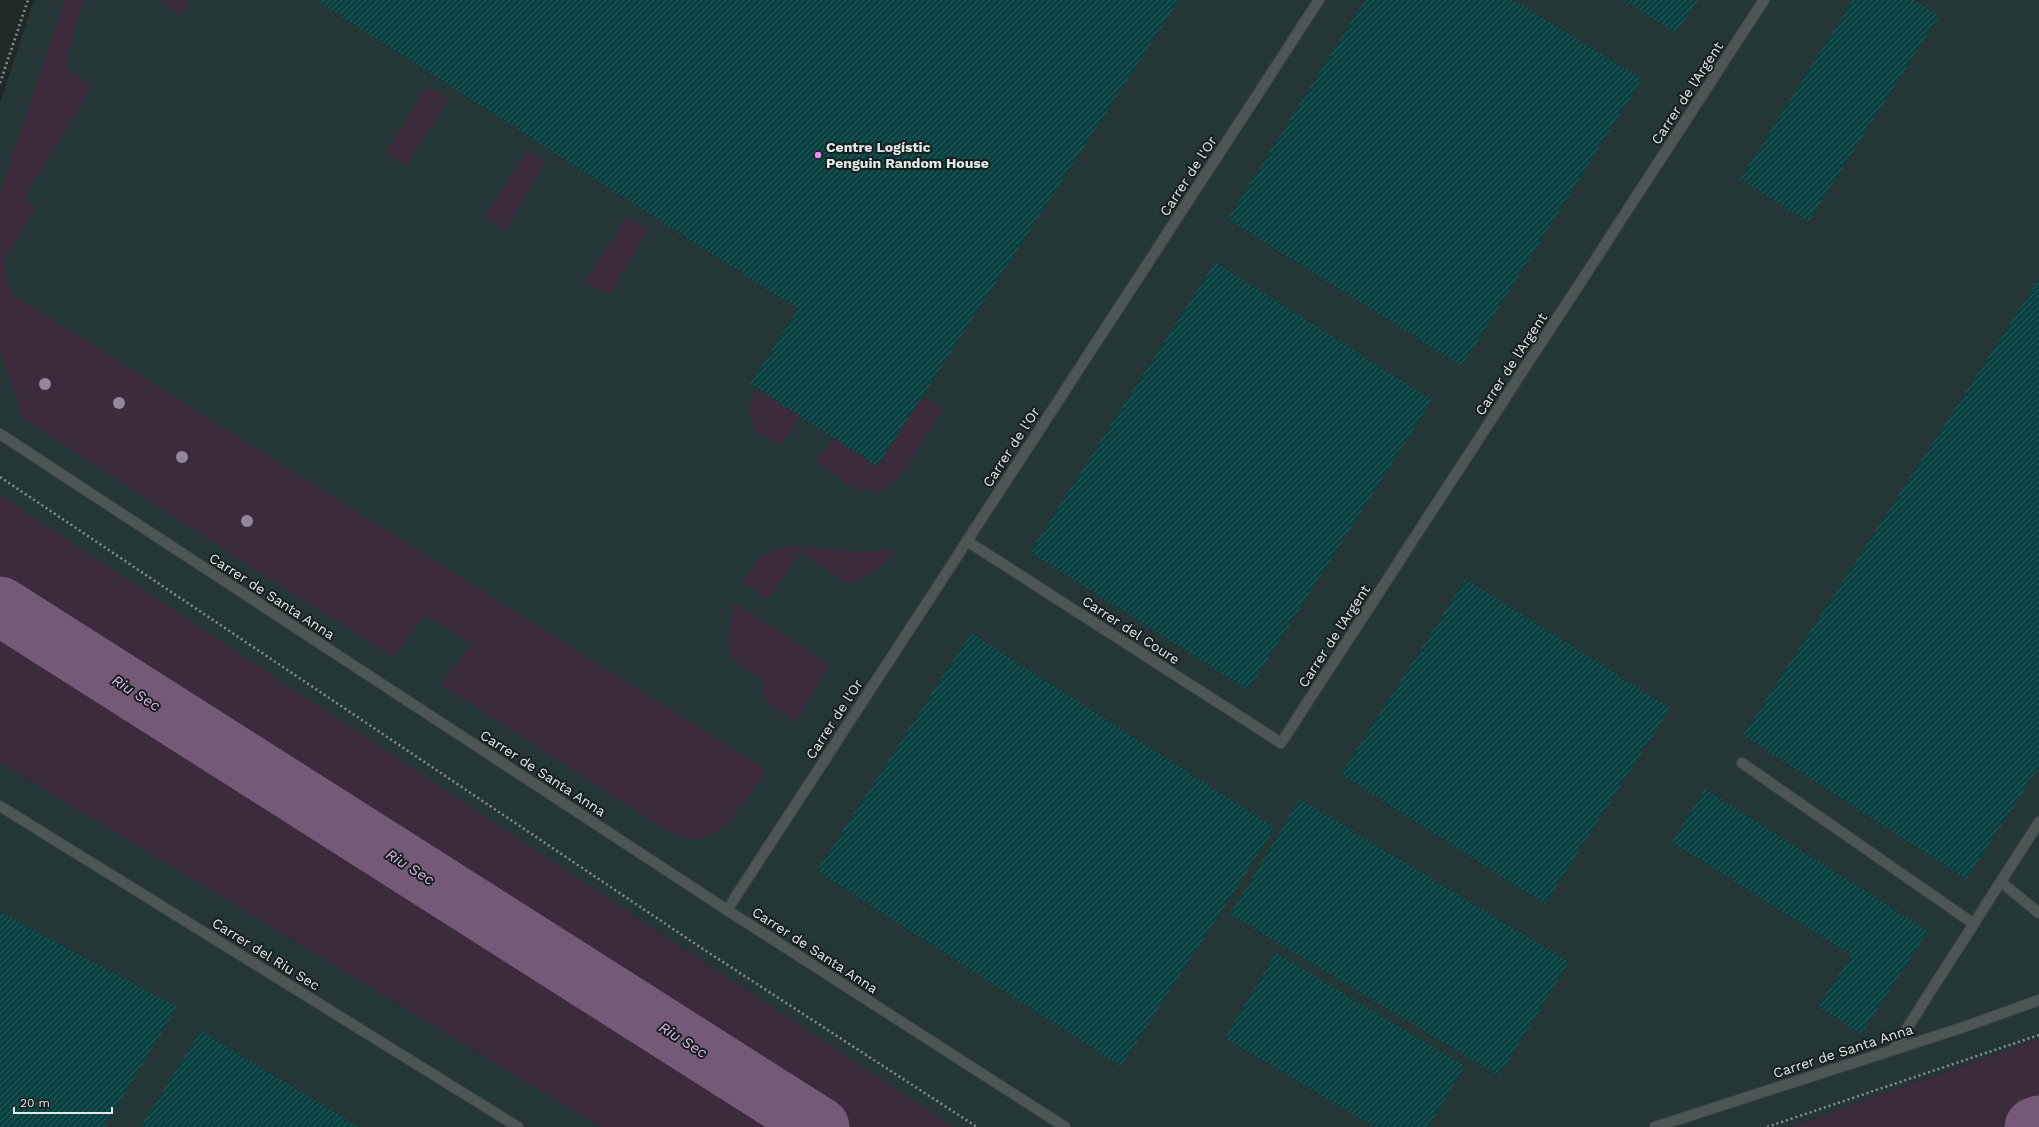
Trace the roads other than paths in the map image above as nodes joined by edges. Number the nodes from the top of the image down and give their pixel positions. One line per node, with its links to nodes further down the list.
1 (1319, 0): 4 (street, Carrer de l'Or)
2 (1764, 0): 5 (street, Carrer de l'Argent)
3 (3, 437): 10 (street, Carrer de Santa Anna)
4 (967, 541): 5 (street, Carrer del Coure); 10 (street, Carrer de l'Or)
5 (1280, 743)
6 (1742, 763): 12 (street)
7 (0, 806): 15 (street, Carrer del Riu Sec)
8 (2039, 822): 9 (street)
9 (2001, 882): 11 (street); 12 (street)
10 (727, 910): 16 (street, Carrer de Santa Anna)
11 (2039, 913)
12 (1974, 924): 14 (street)
13 (2039, 1000): 14 (street, Carrer de Santa Anna)
14 (1893, 1050): 17 (street, Carrer de Santa Anna)
15 (518, 1127)
16 (1065, 1127)
17 (1654, 1127)

